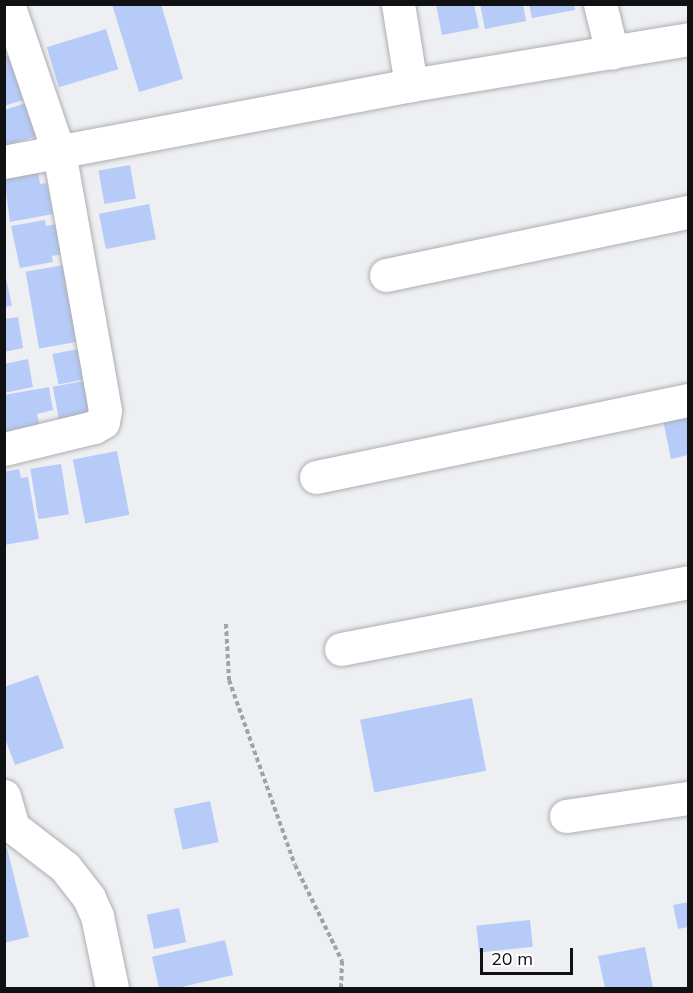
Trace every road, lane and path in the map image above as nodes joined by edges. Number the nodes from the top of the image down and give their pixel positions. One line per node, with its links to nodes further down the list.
1 (8, 4): 7 (street)
2 (398, 4): 6 (street)
3 (600, 4): 5 (street)
4 (688, 39): 5 (street)
5 (612, 53): 6 (street)
6 (411, 85): 7 (street)
7 (59, 153): 8 (street); 12 (street)
8 (4, 162)
9 (688, 212): 10 (street)
10 (386, 274)
11 (688, 400): 13 (street)
12 (4, 449)
13 (316, 477)
14 (688, 582): 16 (street)
15 (226, 624): 21 (path)
16 (341, 649)
17 (4, 796): 20 (street)
18 (688, 798): 19 (street)
19 (566, 816)
20 (112, 988)
21 (341, 988)

